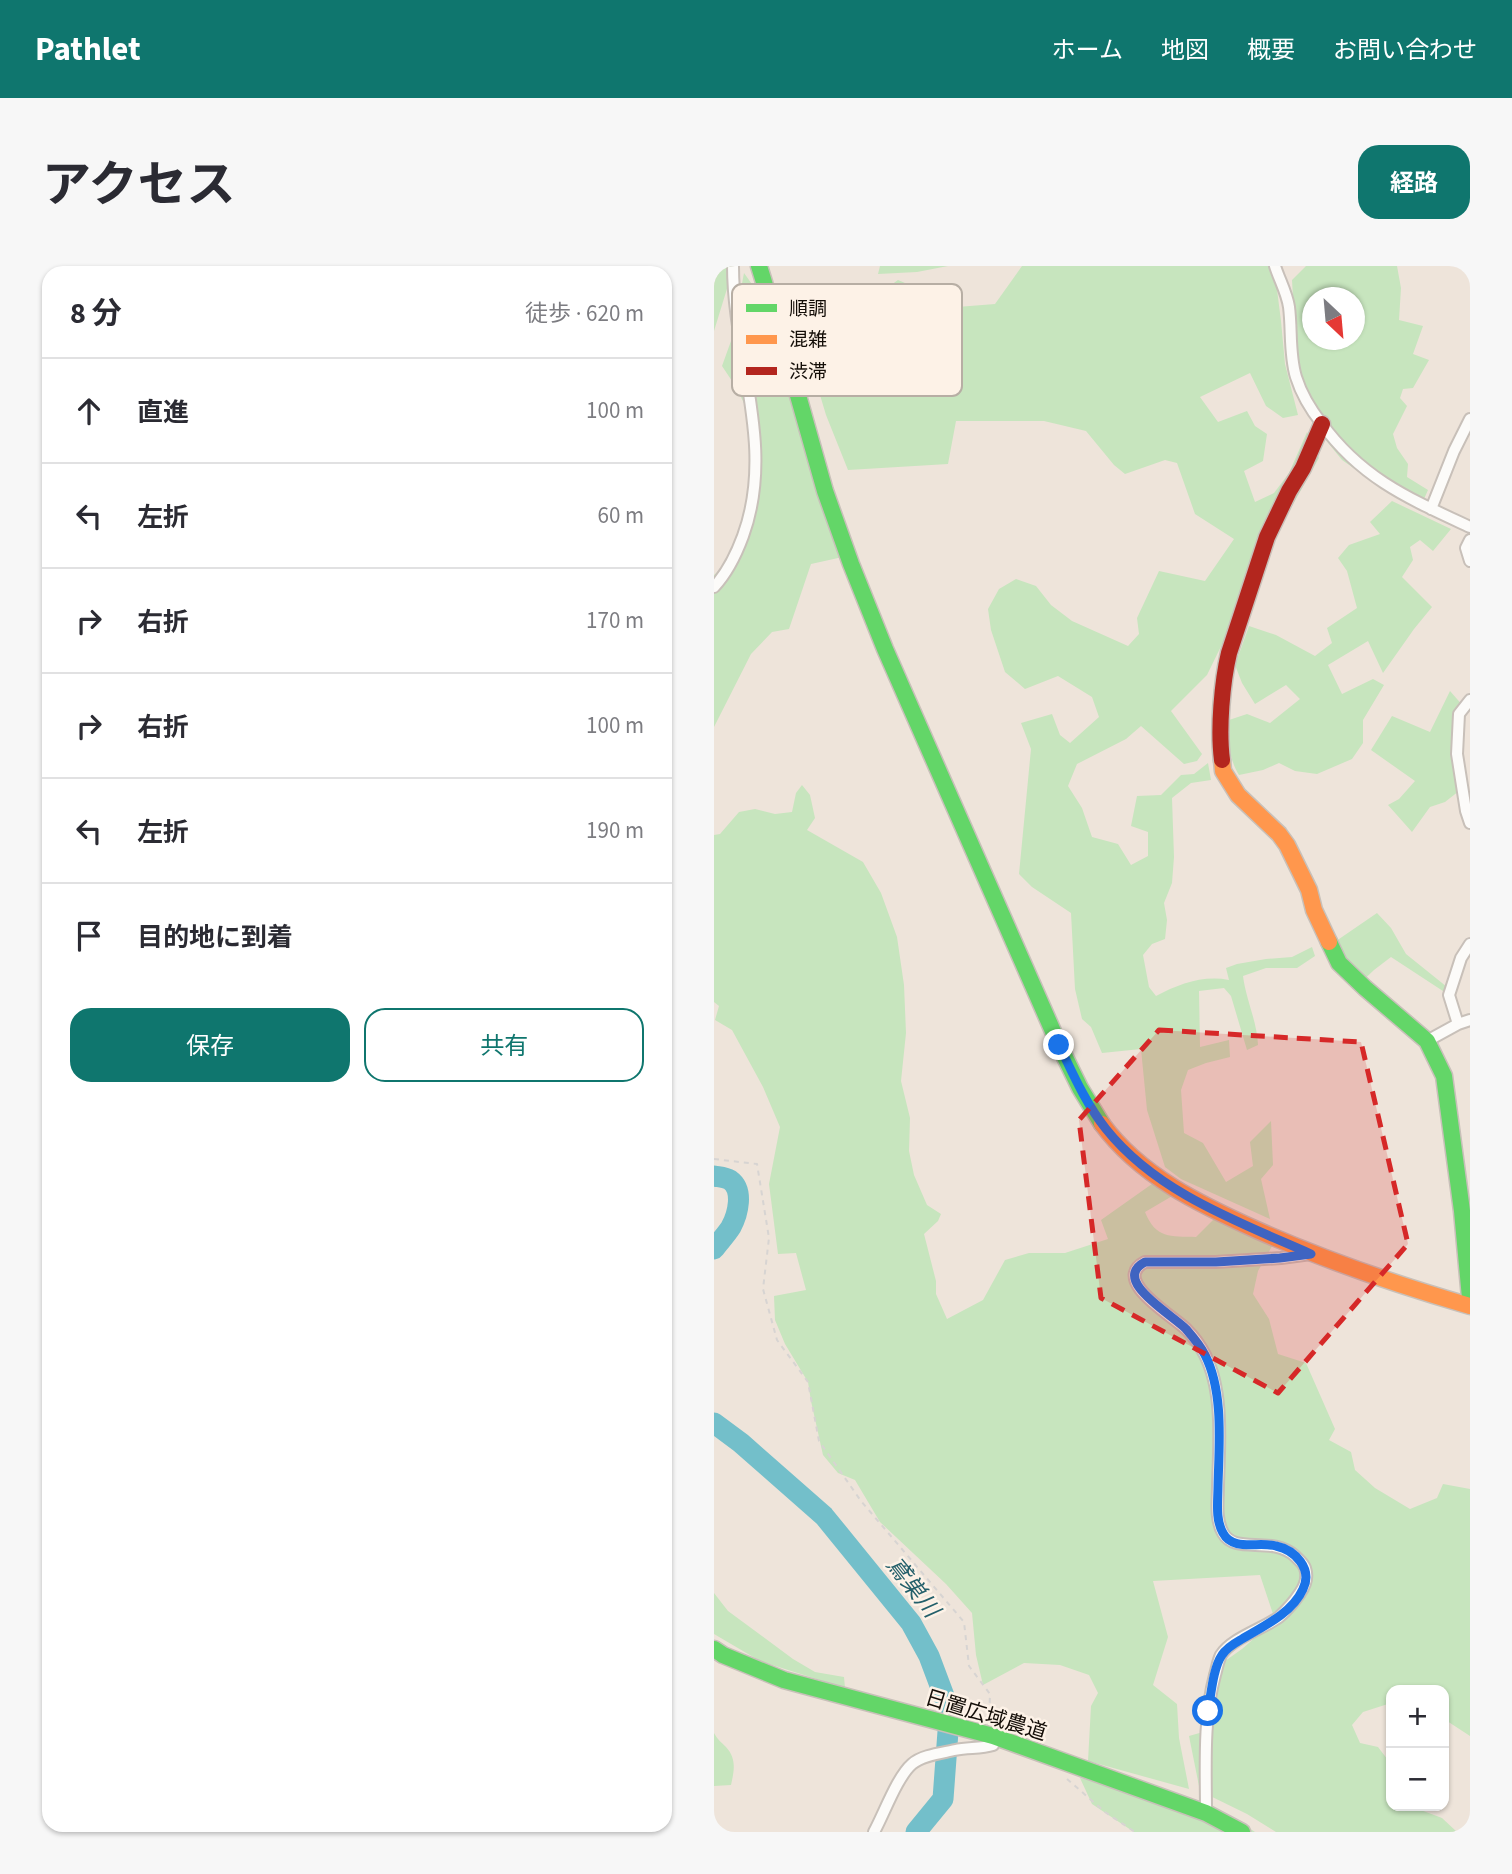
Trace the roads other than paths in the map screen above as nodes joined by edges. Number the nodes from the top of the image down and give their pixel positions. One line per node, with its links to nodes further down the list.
1 (733, 266): 5 (street)
2 (759, 266): 6 (street)
3 (1266, 266): 7 (street)
4 (1275, 266): 7 (street)
5 (733, 284)
6 (765, 284)
7 (1282, 288): 11 (street)
8 (750, 396): 16 (street)
9 (798, 396): 23 (street)
10 (1470, 419): 12 (street)
11 (1322, 424): 12 (street); 22 (street)
12 (1431, 509): 13 (street)
13 (1470, 527)
14 (1470, 540): 15 (street)
15 (1470, 561)
16 (714, 587)
17 (1470, 700): 18 (street)
18 (1470, 823)
19 (1470, 944): 21 (street)
20 (1470, 1020): 21 (street)
21 (1458, 1024): 22 (street)
22 (1427, 1041): 24 (street)
23 (1311, 1254): 25 (street); 28 (street)
24 (1470, 1298)
25 (1470, 1306)
26 (714, 1649): 27 (street, 日置広域農道)
27 (991, 1732): 28 (street, 日置広域農道); 29 (street)
28 (1206, 1813): 30 (street, 日置広域農道)
29 (874, 1832)
30 (1242, 1832)

